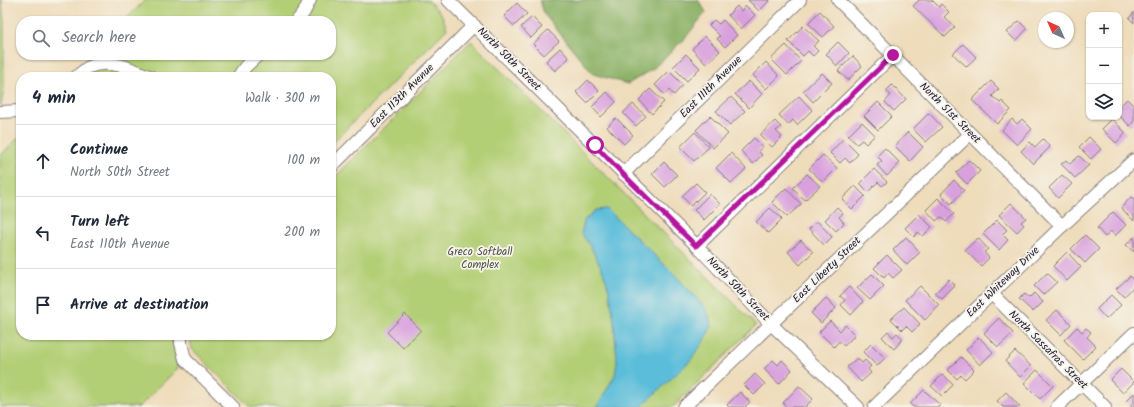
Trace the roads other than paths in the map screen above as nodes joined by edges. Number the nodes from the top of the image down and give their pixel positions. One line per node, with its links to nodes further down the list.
1 (310, 0): 5 (street)
2 (448, 0): 6 (street, North 50th Street)
3 (800, 0): 17 (street, East 111th Avenue)
4 (838, 0): 7 (street, North 51st Street)
5 (301, 16)
6 (474, 25): 15 (street, East 113th Avenue); 17 (street, North 50th Street)
7 (893, 55): 14 (street, North 51st Street); 19 (street)
8 (253, 60): 11 (street)
9 (83, 72): 10 (street)
10 (138, 72)
11 (242, 72)
12 (16, 111): 13 (street)
13 (0, 112)
14 (970, 134): 18 (street, North 51st Street); 21 (street, East Liberty Street)
15 (336, 162)
16 (1132, 166): 18 (street, East Whiteway Drive)
17 (623, 174): 19 (street, North 50th Street)
18 (1062, 226): 20 (street, East Whiteway Drive)
19 (696, 246): 21 (street, North 50th Street)
20 (991, 293): 24 (street, North Sassafras Street); 28 (street, East Whiteway Drive)
21 (771, 324): 26 (street, East Liberty Street); 27 (street, North 50th Street)
22 (1134, 332): 24 (street)
23 (181, 340): 25 (street)
24 (1081, 383): 29 (street); 30 (street, North Sassafras Street)
25 (233, 407)
26 (684, 407)
27 (858, 407)
28 (874, 407)
29 (1057, 407)
30 (1105, 407)

